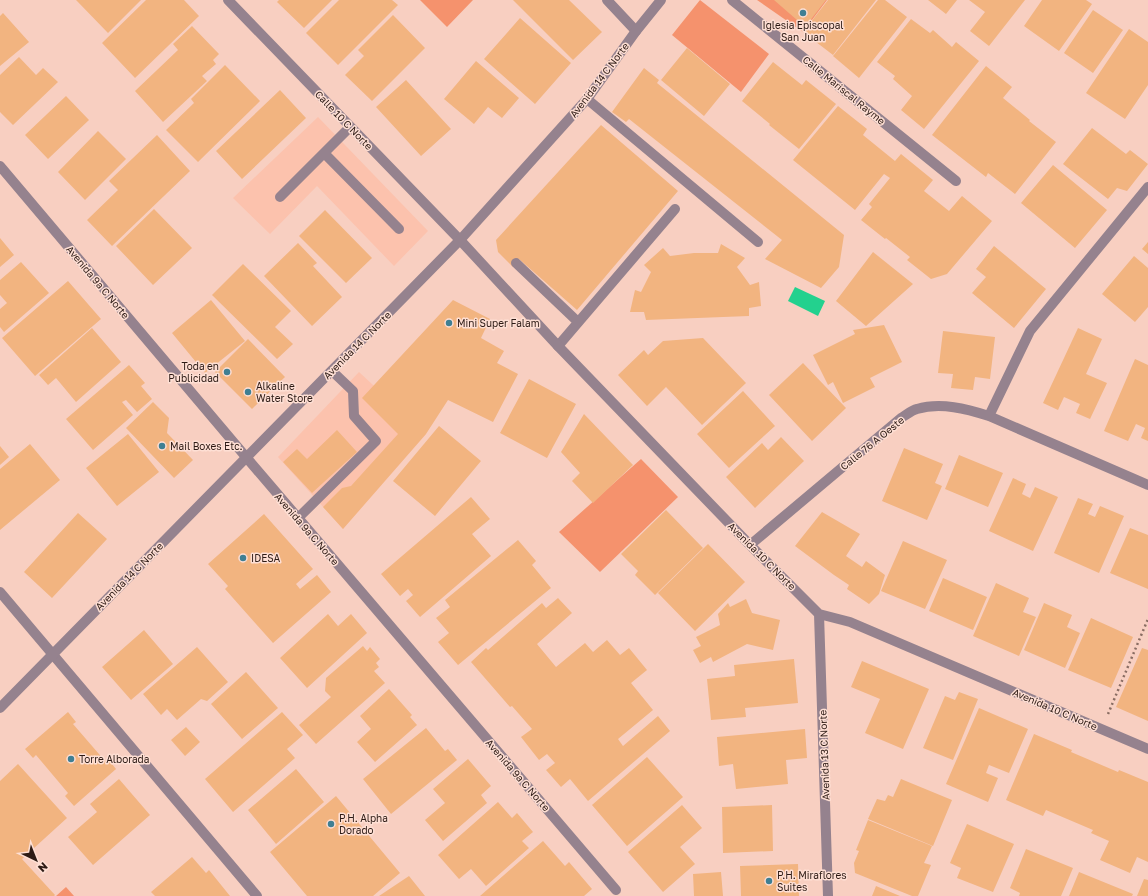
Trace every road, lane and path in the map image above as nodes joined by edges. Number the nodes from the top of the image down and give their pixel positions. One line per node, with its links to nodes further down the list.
1 (228, 0): 7 (street, Calle 10 C Norte)
2 (607, 0): 5 (street)
3 (661, 0): 5 (street, Avenida 14 C Norte)
4 (732, 0): 10 (street, Calle Mariscal Rayme)
5 (636, 30): 6 (street, Avenida 14 C Norte)
6 (587, 99): 15 (street, Avenida 14 C Norte); 16 (street)
7 (350, 127): 8 (street); 15 (street, Calle 10 C Norte)
8 (324, 153): 12 (street); 14 (street)
9 (0, 166): 22 (street, Avenida 9a C Norte)
10 (956, 181)
11 (1148, 187): 21 (street)
12 (280, 197)
13 (675, 209): 18 (street)
14 (399, 229)
15 (460, 240): 19 (street, Avenida 10 C Norte); 20 (street, Avenida 14 C Norte)
16 (758, 242)
17 (516, 263): 18 (street)
18 (578, 322): 19 (street)
19 (558, 346): 25 (street, Avenida 10 C Norte)
20 (332, 371): 22 (street, Avenida 14 C Norte); 24 (street)
21 (989, 416): 23 (street, Calle 76 A Oeste); 25 (street, Calle 76 A Oeste)
22 (246, 457): 24 (street, Avenida 9a C Norte); 29 (street, Avenida 14 C Norte)
23 (1148, 485)
24 (298, 518): 33 (street, Avenida 9a C Norte)
25 (750, 545): 27 (street, Avenida 10 C Norte)
26 (0, 592): 29 (street)
27 (819, 614): 32 (street, Avenida 10 C Norte); 35 (street, Avenida 13 C Norte)
28 (1148, 619): 31 (path)
29 (52, 654): 30 (street, Avenida 14 C Norte); 34 (street)
30 (0, 708)
31 (1108, 714)
32 (1148, 749)
33 (616, 890)
34 (257, 896)
35 (828, 896)

